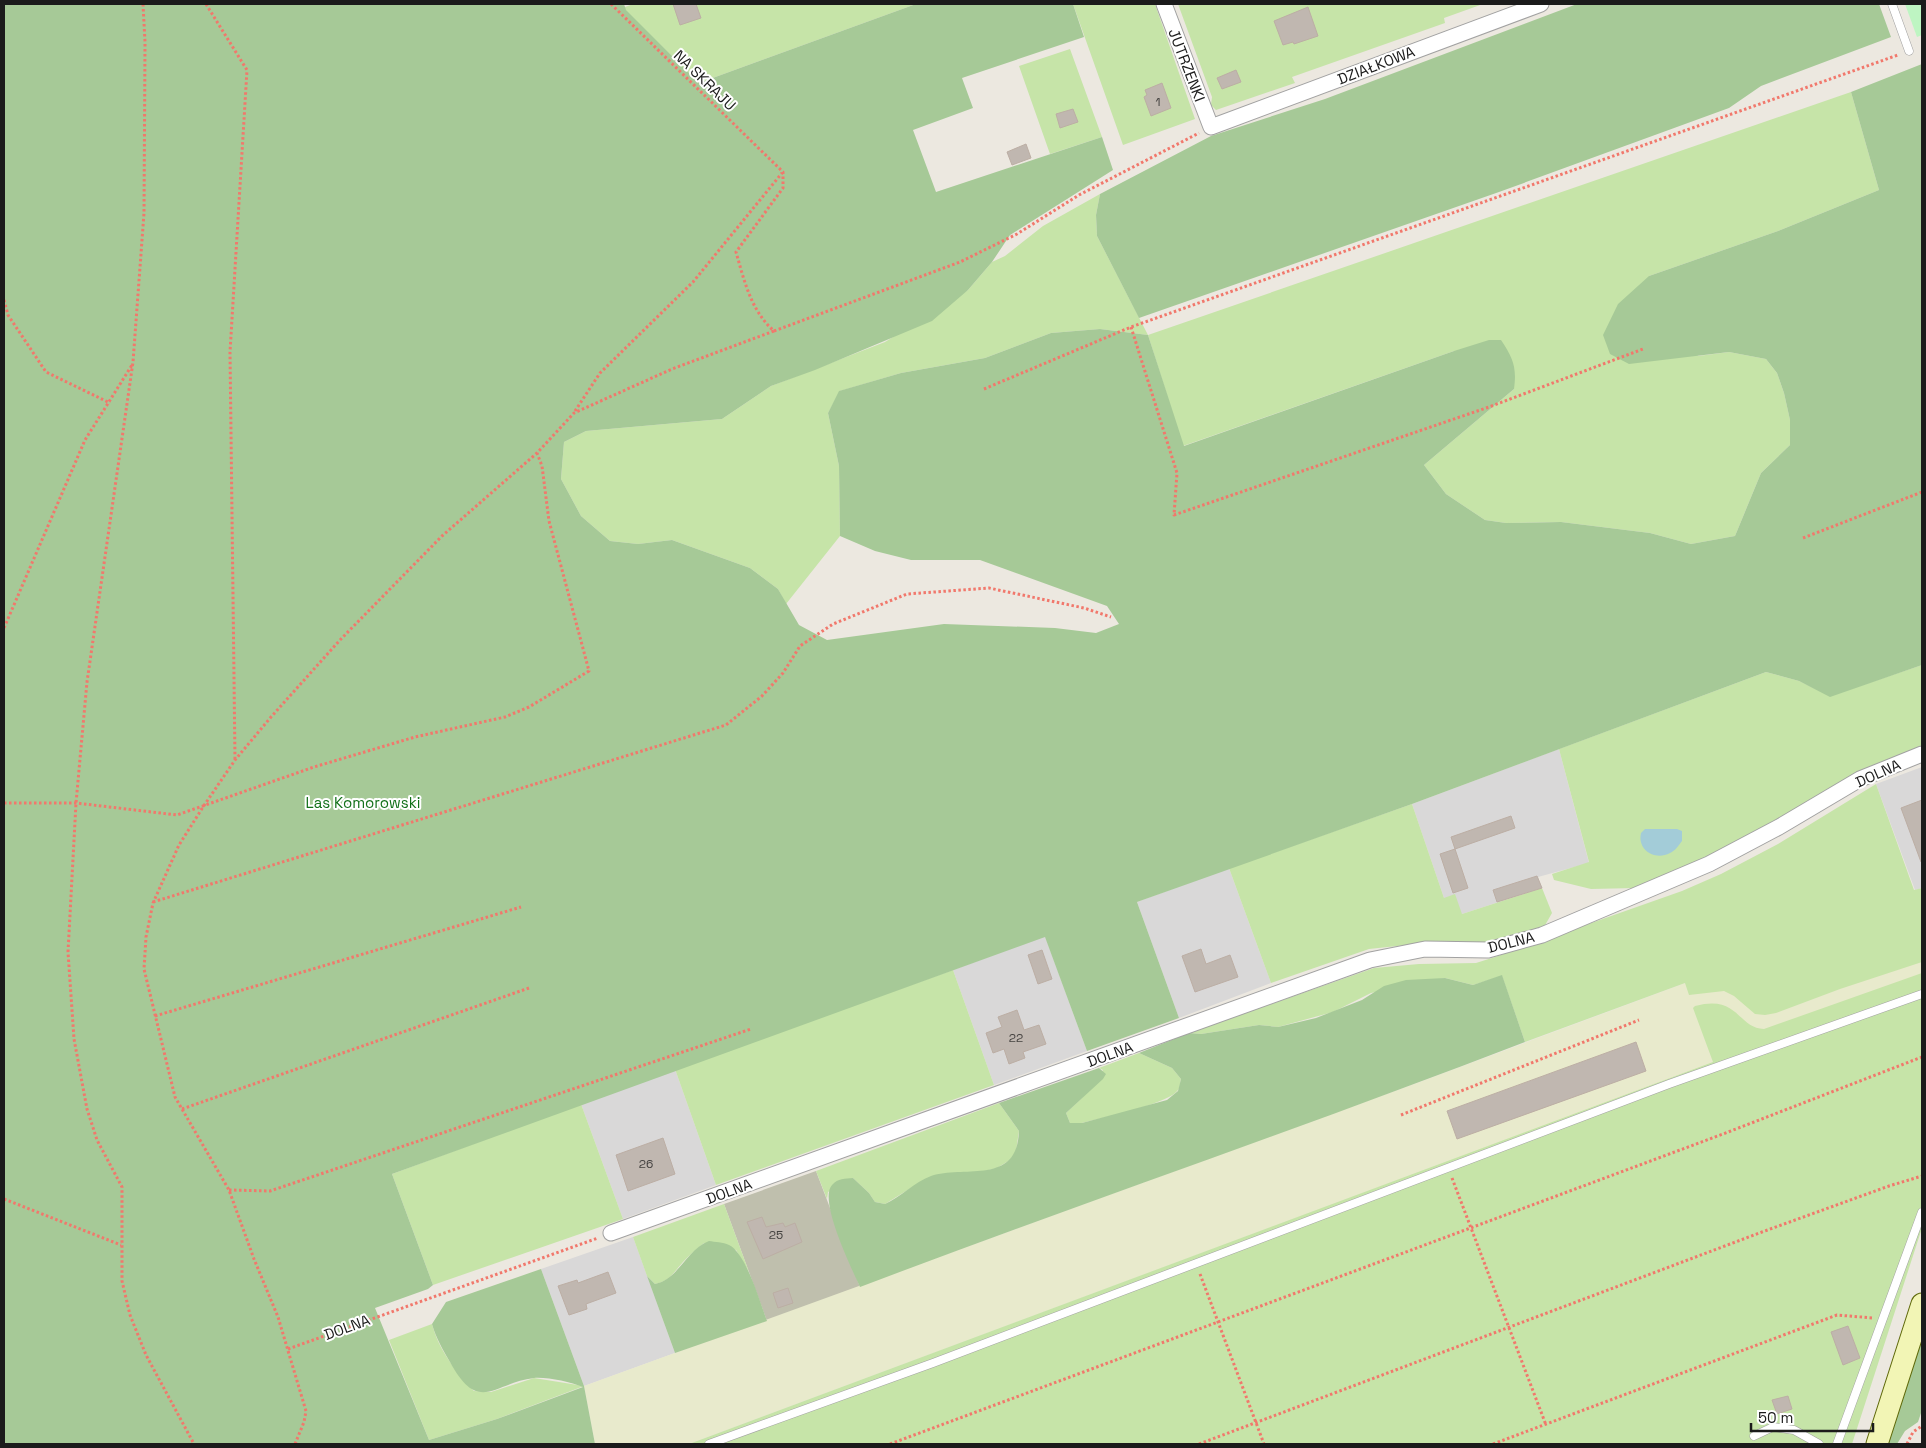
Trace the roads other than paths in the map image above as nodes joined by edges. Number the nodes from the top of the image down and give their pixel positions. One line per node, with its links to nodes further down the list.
1 (1164, 4): 5 (street, JUTRZENKI)
2 (1541, 4): 5 (street, DZIAŁKOWA)
3 (1892, 4): 4 (lane)
4 (1909, 51)
5 (1211, 127)
6 (1922, 754): 9 (street, DOLNA)
7 (1922, 994): 12 (lane)
8 (1922, 1212): 14 (lane)
9 (612, 1233)
10 (1922, 1304): 15 (street)
11 (1754, 1436): 13 (lane)
12 (708, 1444)
13 (1819, 1444)
14 (1837, 1444)
15 (1877, 1444)

